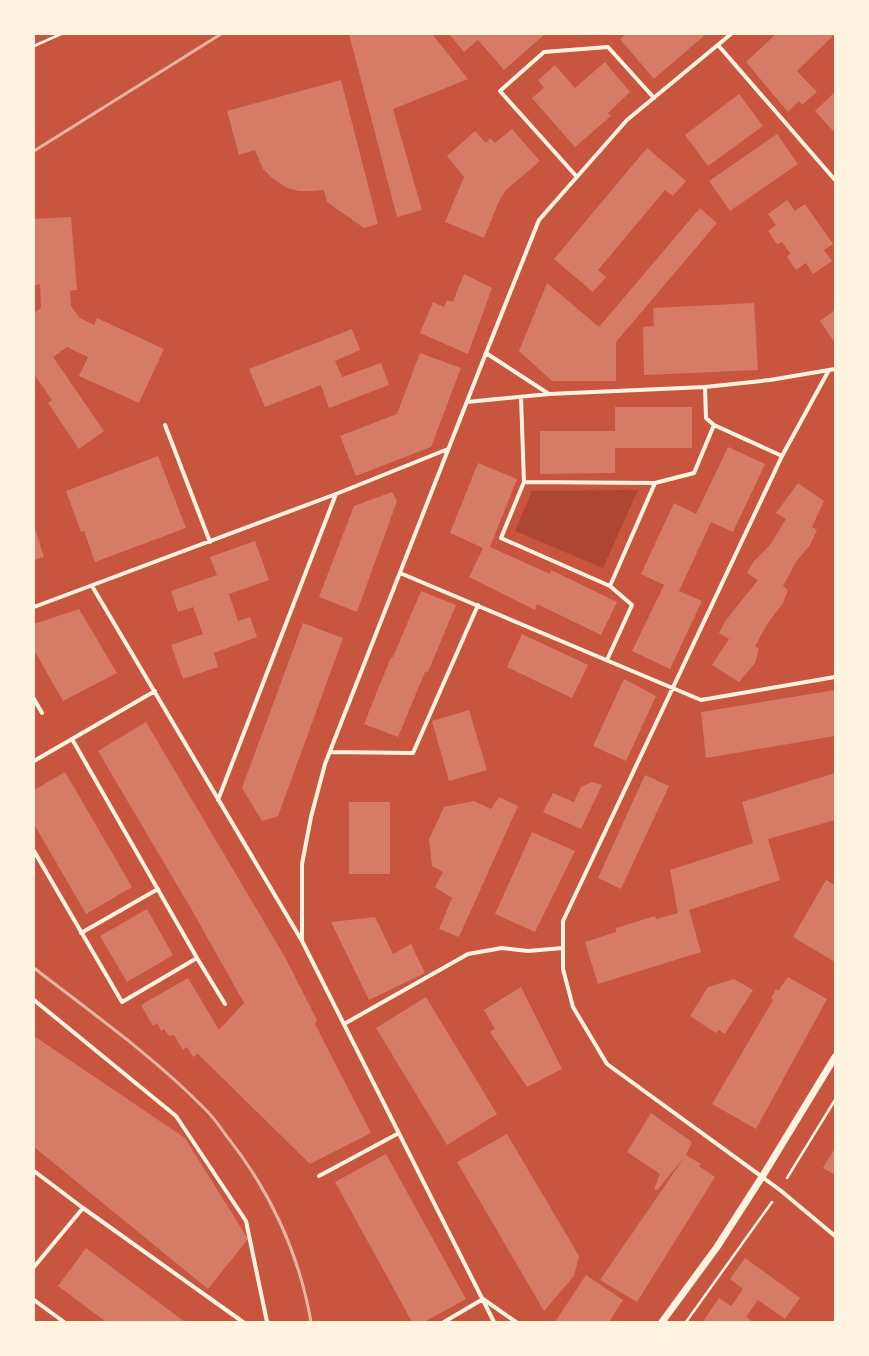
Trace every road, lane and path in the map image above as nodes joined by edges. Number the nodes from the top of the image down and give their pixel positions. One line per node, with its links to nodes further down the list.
1 (61, 34): 4 (path)
2 (731, 34): 3 (street)
3 (718, 45): 5 (street); 7 (street)
4 (34, 46)
5 (654, 98): 6 (street); 6 (street)
6 (577, 177): 8 (street)
7 (835, 180)
8 (486, 353): 12 (street); 14 (street)
9 (835, 369): 10 (street)
10 (829, 370): 11 (street); 18 (street)
11 (705, 387): 12 (street); 16 (street)
12 (549, 394): 13 (street)
13 (521, 397): 14 (street); 19 (street)
14 (467, 402): 17 (street)
15 (165, 425): 22 (street)
16 (714, 425): 18 (street); 20 (street)
17 (448, 449): 21 (street); 23 (street)
18 (782, 456): 30 (street)
19 (524, 482): 20 (street); 25 (street)
20 (655, 483): 25 (street)
21 (336, 494): 22 (street); 37 (street)
22 (210, 542): 24 (street)
23 (400, 573): 26 (street); 35 (street)
24 (92, 586): 27 (street); 31 (street)
25 (610, 586): 28 (street)
26 (478, 605): 28 (street); 35 (street)
27 (34, 608)
28 (607, 660): 30 (street)
29 (835, 677): 30 (street)
30 (674, 688): 42 (street)
31 (155, 691): 34 (street); 37 (street)
32 (34, 699): 33 (street)
33 (42, 713)
34 (72, 739): 36 (street); 39 (street)
35 (330, 752): 41 (street)
36 (34, 761)
37 (218, 800): 41 (street)
38 (34, 852): 40 (street)
39 (158, 889): 40 (street); 43 (street)
40 (81, 932): 43 (street)
41 (302, 941): 46 (street)
42 (563, 948): 46 (street); 52 (street)
43 (197, 958): 45 (street)
44 (34, 1000): 61 (street)
45 (225, 1004)
46 (344, 1024): 49 (street)
47 (835, 1057): 52 (street)
48 (835, 1100): 53 (path)
49 (399, 1133): 51 (street); 57 (street)
50 (34, 1171): 54 (street)
51 (319, 1176)
52 (762, 1177): 53 (street); 65 (street)
53 (780, 1190): 55 (street); 66 (path)
54 (83, 1208): 56 (street); 60 (street)
55 (835, 1236)
56 (34, 1267)
57 (483, 1299): 62 (street); 63 (street); 64 (street)
58 (34, 1300): 59 (street)
59 (64, 1322)
60 (243, 1322)
61 (267, 1322)
62 (444, 1322)
63 (494, 1322)
64 (516, 1322)
65 (662, 1322)
66 (686, 1322)

